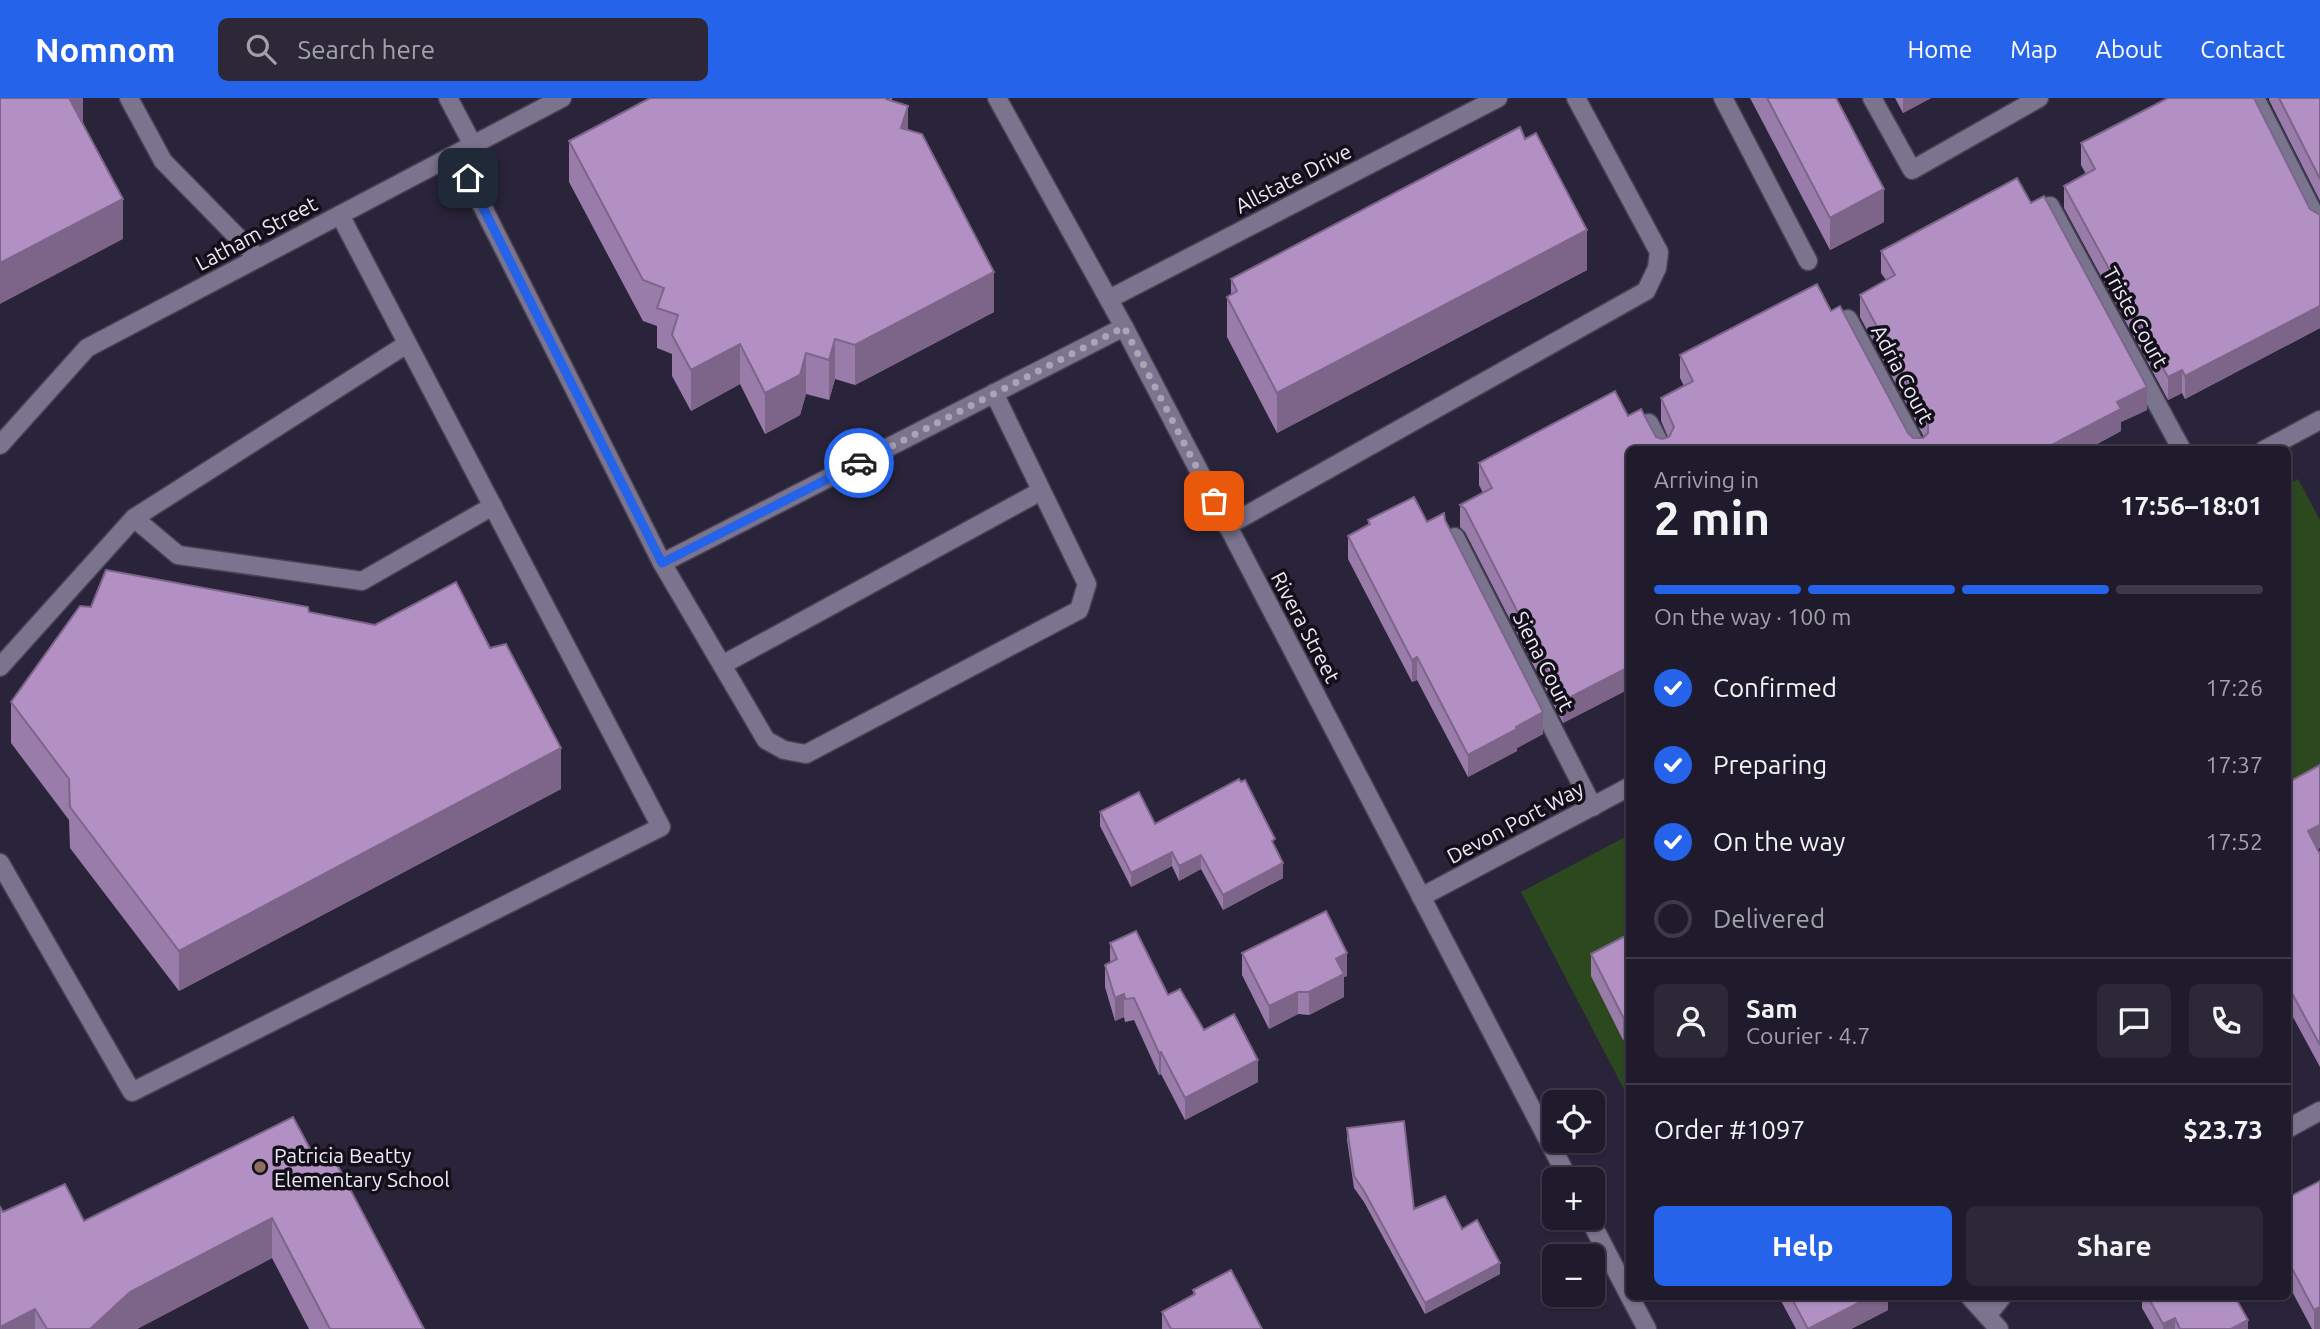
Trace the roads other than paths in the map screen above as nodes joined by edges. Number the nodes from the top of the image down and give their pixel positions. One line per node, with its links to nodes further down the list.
1 (129, 98): 16 (street)
2 (448, 98): 11 (street)
3 (562, 98): 11 (street, Latham Street)
4 (998, 98): 18 (street, Rivera Street)
5 (1497, 98): 18 (street, Allstate Drive)
6 (1576, 98): 33 (street)
7 (1723, 98): 17 (street)
8 (1872, 98): 9 (street)
9 (2039, 98)
10 (2255, 98): 15 (street)
11 (473, 145): 12 (street, Latham Street)
12 (456, 154): 14 (street, Latham Street); 35 (street)
13 (2049, 206): 28 (street, Triste Court)
14 (340, 215): 16 (street, Latham Street); 21 (street)
15 (2320, 226)
16 (258, 258): 25 (street, Latham Street)
17 (1808, 261)
18 (1109, 299): 20 (street, Rivera Street)
19 (1848, 319): 27 (street, Adria Court)
20 (1124, 327): 22 (street); 33 (street, Rivera Street)
21 (407, 344): 31 (street); 32 (street)
22 (994, 393): 30 (street); 35 (street)
23 (2320, 420): 29 (street)
24 (1649, 423): 26 (street)
25 (0, 445)
26 (1661, 446)
27 (1916, 446)
28 (2180, 446)
29 (2271, 446)
30 (1041, 491): 36 (street); 36 (street)
31 (493, 506): 32 (street); 40 (street)
32 (134, 518): 37 (street)
33 (1227, 526): 41 (street, Rivera Street)
34 (1455, 537): 39 (street, Siena Court)
35 (662, 563): 36 (street)
36 (722, 665)
37 (0, 667)
38 (1626, 790): 39 (street, Devon Port Way)
39 (1593, 807): 41 (street, Devon Port Way)
40 (0, 863)
41 (1421, 897): 44 (street, Rivera Street)
42 (2320, 1111): 43 (street)
43 (2291, 1127)
44 (1562, 1167)
45 (1595, 1230): 46 (street)
46 (1626, 1288)
47 (1632, 1300): 51 (street)
48 (1973, 1300): 50 (street)
49 (2001, 1300): 50 (street)
50 (1993, 1322)
51 (1647, 1329)

